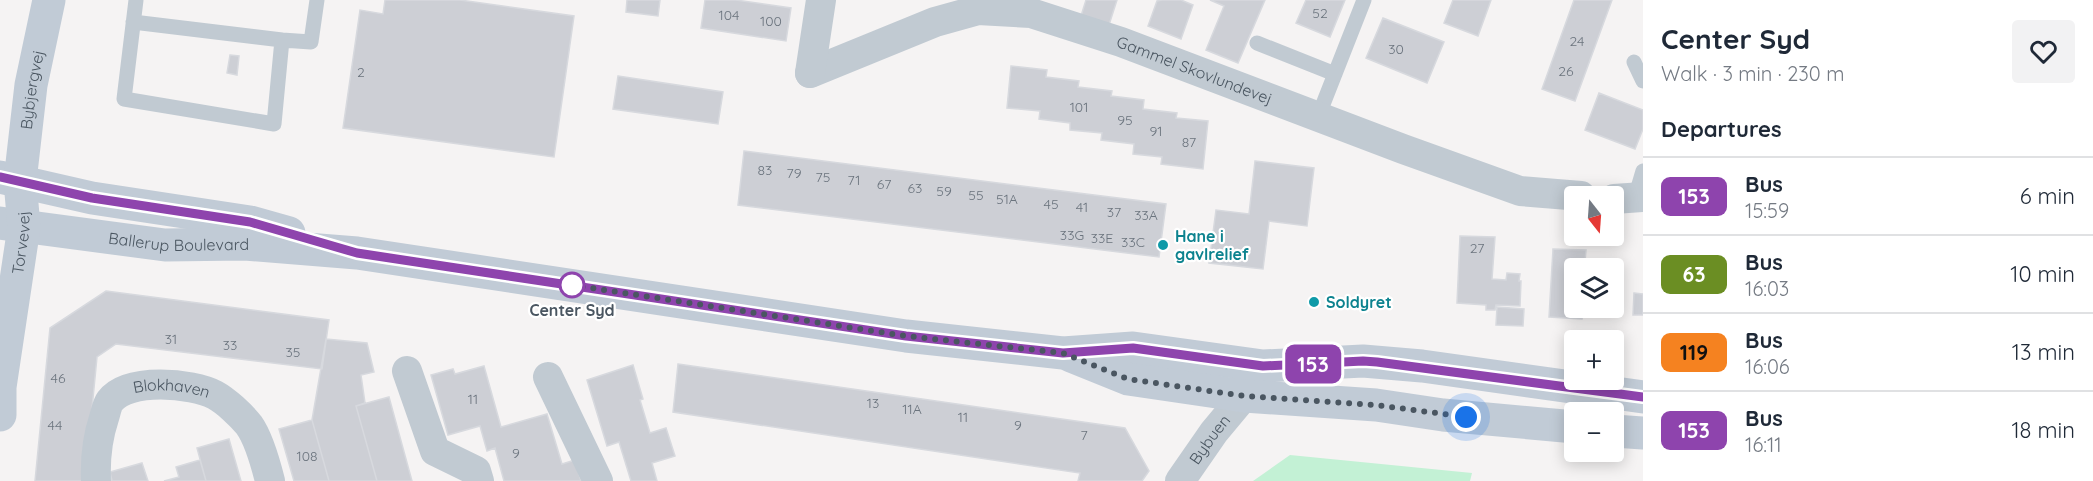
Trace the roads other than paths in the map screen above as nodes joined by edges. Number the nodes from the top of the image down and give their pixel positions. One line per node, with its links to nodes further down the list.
1 (49, 0): 13 (street, Bybjergvej)
2 (136, 0): 6 (lane)
3 (317, 0): 7 (lane)
4 (821, 0): 12 (street, Gammel Skovlundevej)
5 (1365, 0): 10 (lane)
6 (133, 22): 7 (lane); 7 (lane)
7 (282, 40)
8 (1257, 43): 10 (lane)
9 (1634, 62): 11 (lane)
10 (1335, 74): 12 (lane)
11 (1643, 81)
12 (1318, 117): 14 (street, Gammel Skovlundevej)
13 (10, 179): 15 (street, Torvevej); 16 (street, Ballerup Boulevard)
14 (1564, 195)
15 (8, 222): 16 (street, Ballerup Boulevard); 21 (street, Torvevej)
16 (357, 253): 19 (street, Ballerup Boulevard)
17 (407, 371): 27 (street)
18 (548, 377): 28 (street)
19 (1247, 380): 20 (street, Ballerup Boulevard); 22 (street, Ballerup Boulevard); 29 (street, Bybuen)
20 (1643, 397)
21 (0, 415)
22 (1564, 427)
23 (1624, 432): 24 (street)
24 (1643, 433)
25 (96, 481): 26 (street, Blokhaven)
26 (270, 481)
27 (479, 481)
28 (598, 481)
29 (1180, 481)

